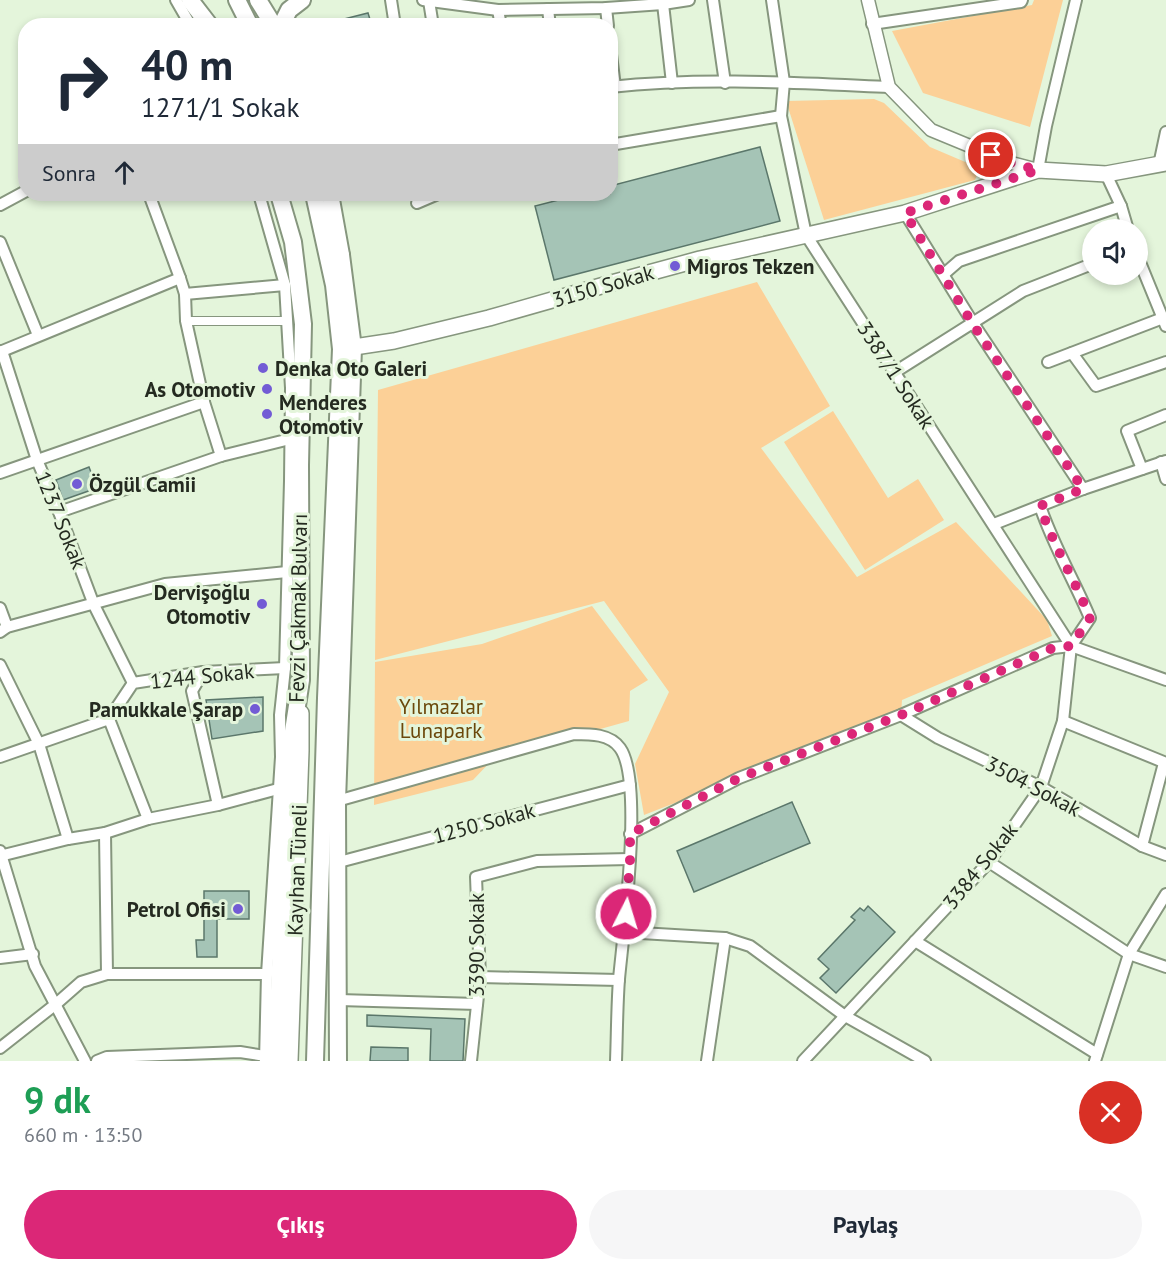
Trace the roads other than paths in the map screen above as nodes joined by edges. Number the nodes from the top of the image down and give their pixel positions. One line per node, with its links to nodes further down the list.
1 (176, 0): 19 (street)
2 (190, 0): 20 (main road)
3 (200, 0): 21 (main road)
4 (237, 0): 22 (main road)
5 (258, 0): 23 (main road)
6 (302, 0): 24 (main road)
7 (391, 0): 25 (street)
8 (426, 0): 18 (street); 26 (street)
9 (689, 0): 15 (street)
10 (713, 0): 31 (street)
11 (772, 0): 32 (street, 3387/1 Sokak)
12 (868, 0): 30 (street)
13 (1022, 0): 30 (street)
14 (1076, 0): 40 (street)
15 (663, 4): 16 (street); 33 (street)
16 (606, 8): 17 (street); 29 (street)
17 (548, 9): 18 (street); 28 (street)
18 (498, 10): 27 (street)
19 (186, 18)
20 (205, 18)
21 (208, 18)
22 (246, 18)
23 (269, 18)
24 (285, 18)
25 (394, 18)
26 (431, 18)
27 (500, 18)
28 (549, 18)
29 (607, 18)
30 (872, 24): 35 (street)
31 (725, 82): 32 (street); 33 (street)
32 (784, 82): 35 (street); 36 (street, 3387/1 Sokak)
33 (672, 83): 34 (street)
34 (618, 87)
35 (889, 87): 40 (street)
36 (781, 116): 38 (street); 52 (street, 3387/1 Sokak)
37 (1166, 132): 39 (street)
38 (618, 144)
39 (1163, 164): 41 (main road)
40 (1038, 170): 41 (main road); 50 (main road, 3150 Sokak)
41 (1106, 174): 49 (street)
42 (18, 195): 48 (street)
43 (152, 201): 57 (street)
44 (261, 201): 59 (street)
45 (281, 201): 94 (main road, Fevzi Çakmak Bulvarı)
46 (316, 201): 60 (main road, Fevzi Çakmak Bulvarı)
47 (331, 201): 54 (main road)
48 (0, 205)
49 (1121, 206): 51 (street); 56 (street)
50 (905, 213): 52 (main road, 3150 Sokak); 56 (street)
51 (1125, 219)
52 (806, 235): 67 (main road, 3150 Sokak); 72 (street, 3387/1 Sokak)
53 (0, 242): 66 (street)
54 (341, 255): 60 (main road); 67 (main road)
55 (1082, 268): 65 (street)
56 (944, 274): 65 (street)
57 (180, 278): 61 (street); 66 (street)
58 (1148, 282): 64 (street)
59 (285, 285): 61 (street); 63 (street)
60 (334, 285): 67 (main road, Fevzi Çakmak Bulvarı)
61 (185, 294): 62 (street)
62 (186, 321): 63 (street); 73 (street)
63 (288, 321): 75 (street)
64 (1164, 322): 69 (street)
65 (972, 323): 72 (street); 82 (street)
66 (38, 335): 68 (street)
67 (347, 348): 106 (main road); 140 (main road, Fevzi Çakmak Bulvarı)
68 (1, 351): 77 (street, 1237 Sokak)
69 (1072, 353): 70 (street); 71 (street)
70 (1048, 362)
71 (1166, 362)
72 (895, 372): 85 (street, 3387/1 Sokak)
73 (204, 402): 76 (street); 77 (street)
74 (1166, 415): 79 (street)
75 (290, 439): 76 (street); 86 (street)
76 (221, 456): 84 (street)
77 (37, 460): 80 (street); 84 (street, 1237 Sokak)
78 (1163, 462): 79 (street); 81 (street)
79 (1142, 469): 82 (street)
80 (0, 473)
81 (1166, 479)
82 (1083, 489): 83 (street)
83 (1040, 506): 85 (street); 90 (street)
84 (59, 512): 87 (street, 1237 Sokak)
85 (994, 524): 90 (street, 3387/1 Sokak)
86 (287, 572): 87 (street); 92 (street)
87 (94, 605): 89 (street); 96 (street, 1237 Sokak)
88 (0, 608): 89 (street)
89 (4, 630)
90 (1071, 646): 95 (street); 97 (street); 99 (street, 3384 Sokak)
91 (0, 665): 100 (street)
92 (285, 668): 93 (street, 1244 Sokak); 105 (street)
93 (203, 672): 96 (street, 1244 Sokak); 107 (street)
94 (301, 680): 136 (main road, Fevzi Çakmak Bulvarı); 139 (main road, Kayıhan Tüneli)
95 (1166, 680)
96 (133, 683): 98 (street, 1244 Sokak)
97 (901, 715): 104 (street, 3504 Sokak); 110 (street)
98 (109, 719): 100 (street); 108 (street)
99 (1063, 721): 102 (street); 104 (street, 3384 Sokak)
100 (39, 744): 101 (street); 111 (street)
101 (0, 757)
102 (1165, 763): 112 (street)
103 (630, 785): 106 (street); 110 (street); 116 (street, 1250 Sokak)
104 (1041, 787): 112 (street, 3504 Sokak); 117 (street, 3384 Sokak)
105 (278, 789): 107 (street); 127 (street)
106 (337, 801): 116 (main road)
107 (218, 805): 108 (street)
108 (148, 819): 109 (street)
109 (105, 833): 111 (street); 126 (street)
110 (630, 834): 115 (street)
111 (68, 839): 113 (street)
112 (1142, 846): 114 (street, 3504 Sokak)
113 (1, 854): 122 (street)
114 (1166, 855)
115 (630, 860): 119 (street); 128 (street, 3390 Sokak)
116 (339, 861): 130 (main road)
117 (988, 862): 121 (street, 3384 Sokak); 123 (street)
118 (1166, 894): 123 (street)
119 (624, 932): 120 (street); 129 (street)
120 (724, 938): 133 (street); 144 (street)
121 (915, 941): 133 (street, 3384 Sokak); 135 (street)
122 (33, 954): 124 (street); 131 (street)
123 (1129, 954): 125 (street); 135 (street)
124 (0, 958)
125 (1166, 967)
126 (107, 974): 127 (street); 131 (street)
127 (267, 974): 136 (street)
128 (480, 977): 129 (street); 132 (street, 3390 Sokak)
129 (619, 980): 143 (street)
130 (339, 1000): 132 (street); 141 (main road)
131 (56, 1004): 134 (street); 137 (street)
132 (477, 1004): 142 (street, 3390 Sokak)
133 (845, 1016): 145 (street, 3384 Sokak); 146 (street)
134 (0, 1047)
135 (1096, 1058)
136 (269, 1059): 138 (street)
137 (85, 1061)
138 (98, 1061)
139 (290, 1061)
140 (315, 1061)
141 (338, 1061)
142 (471, 1061)
143 (616, 1061)
144 (707, 1061)
145 (803, 1061)
146 (925, 1061)

